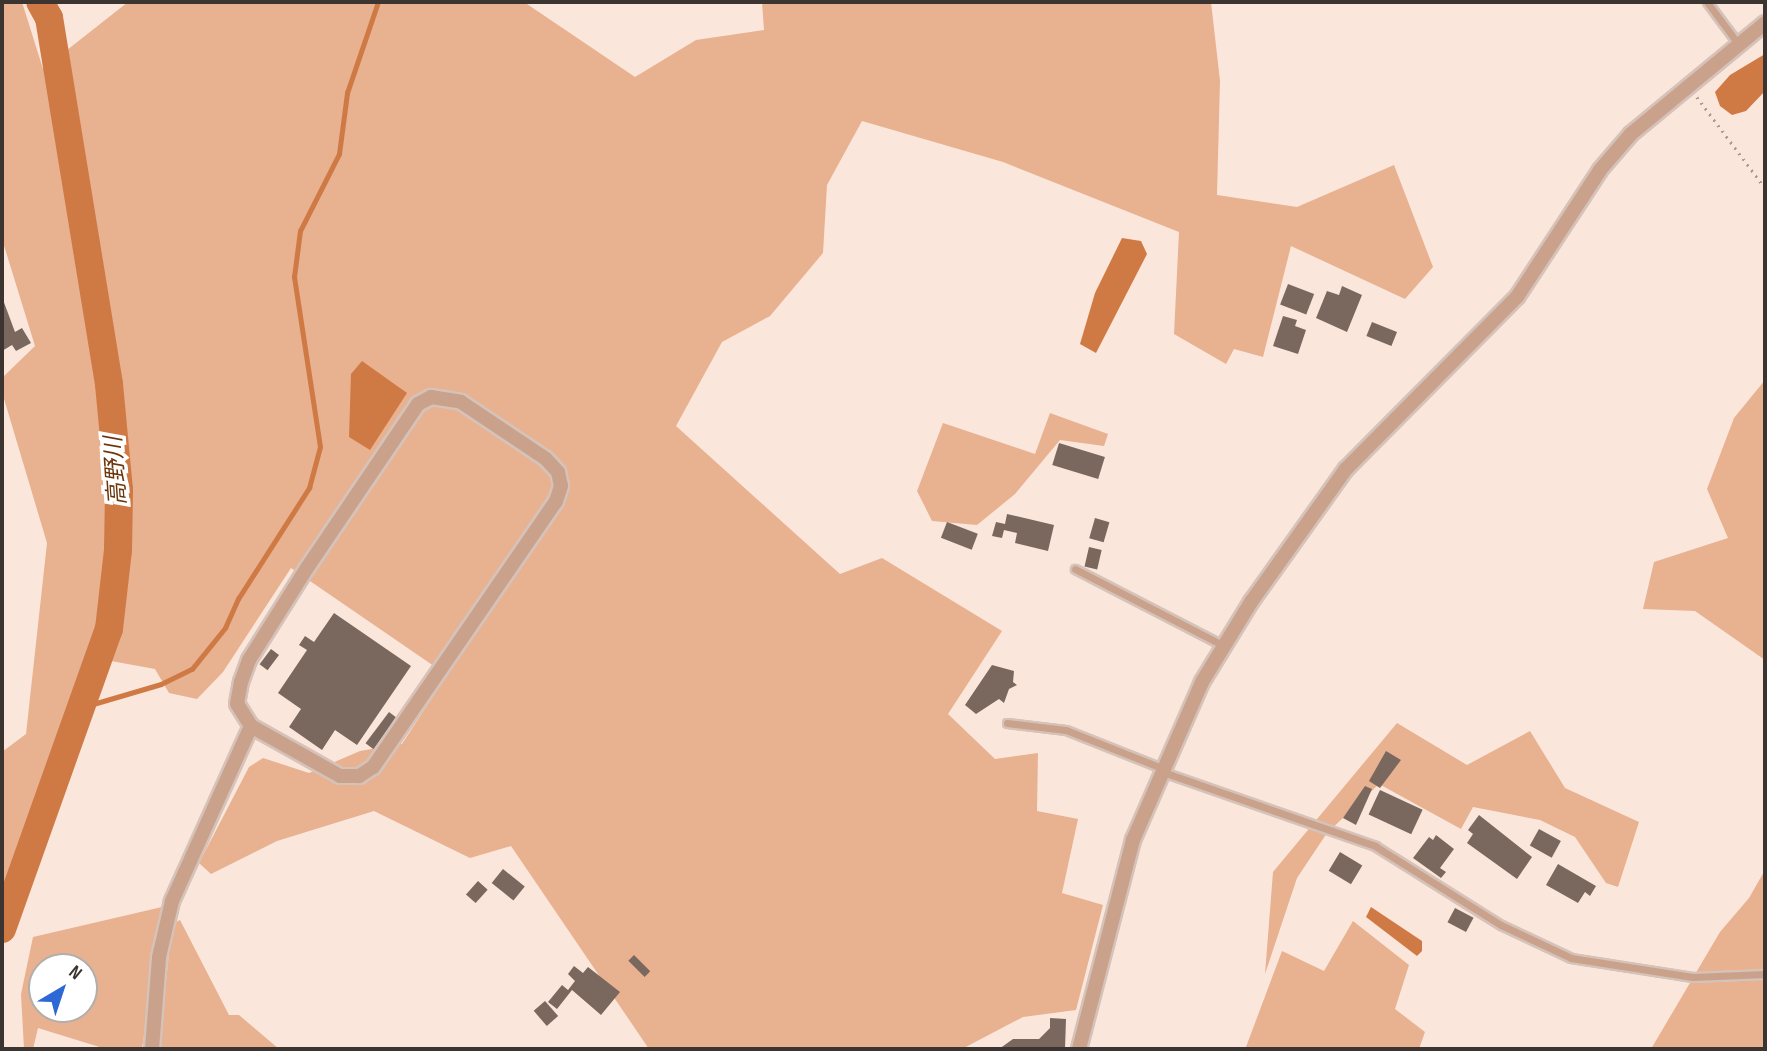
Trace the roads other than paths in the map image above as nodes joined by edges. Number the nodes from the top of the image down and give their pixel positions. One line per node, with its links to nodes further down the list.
1 (1707, 2): 3 (lane)
2 (1765, 23): 3 (street)
3 (1739, 45): 5 (street)
4 (1075, 569): 5 (lane)
5 (1224, 646): 8 (street)
6 (1007, 723): 8 (lane)
7 (251, 726): 7 (street); 10 (street)
8 (1163, 770): 9 (lane); 11 (street)
9 (1765, 974)
10 (152, 1049)
11 (1079, 1049)

